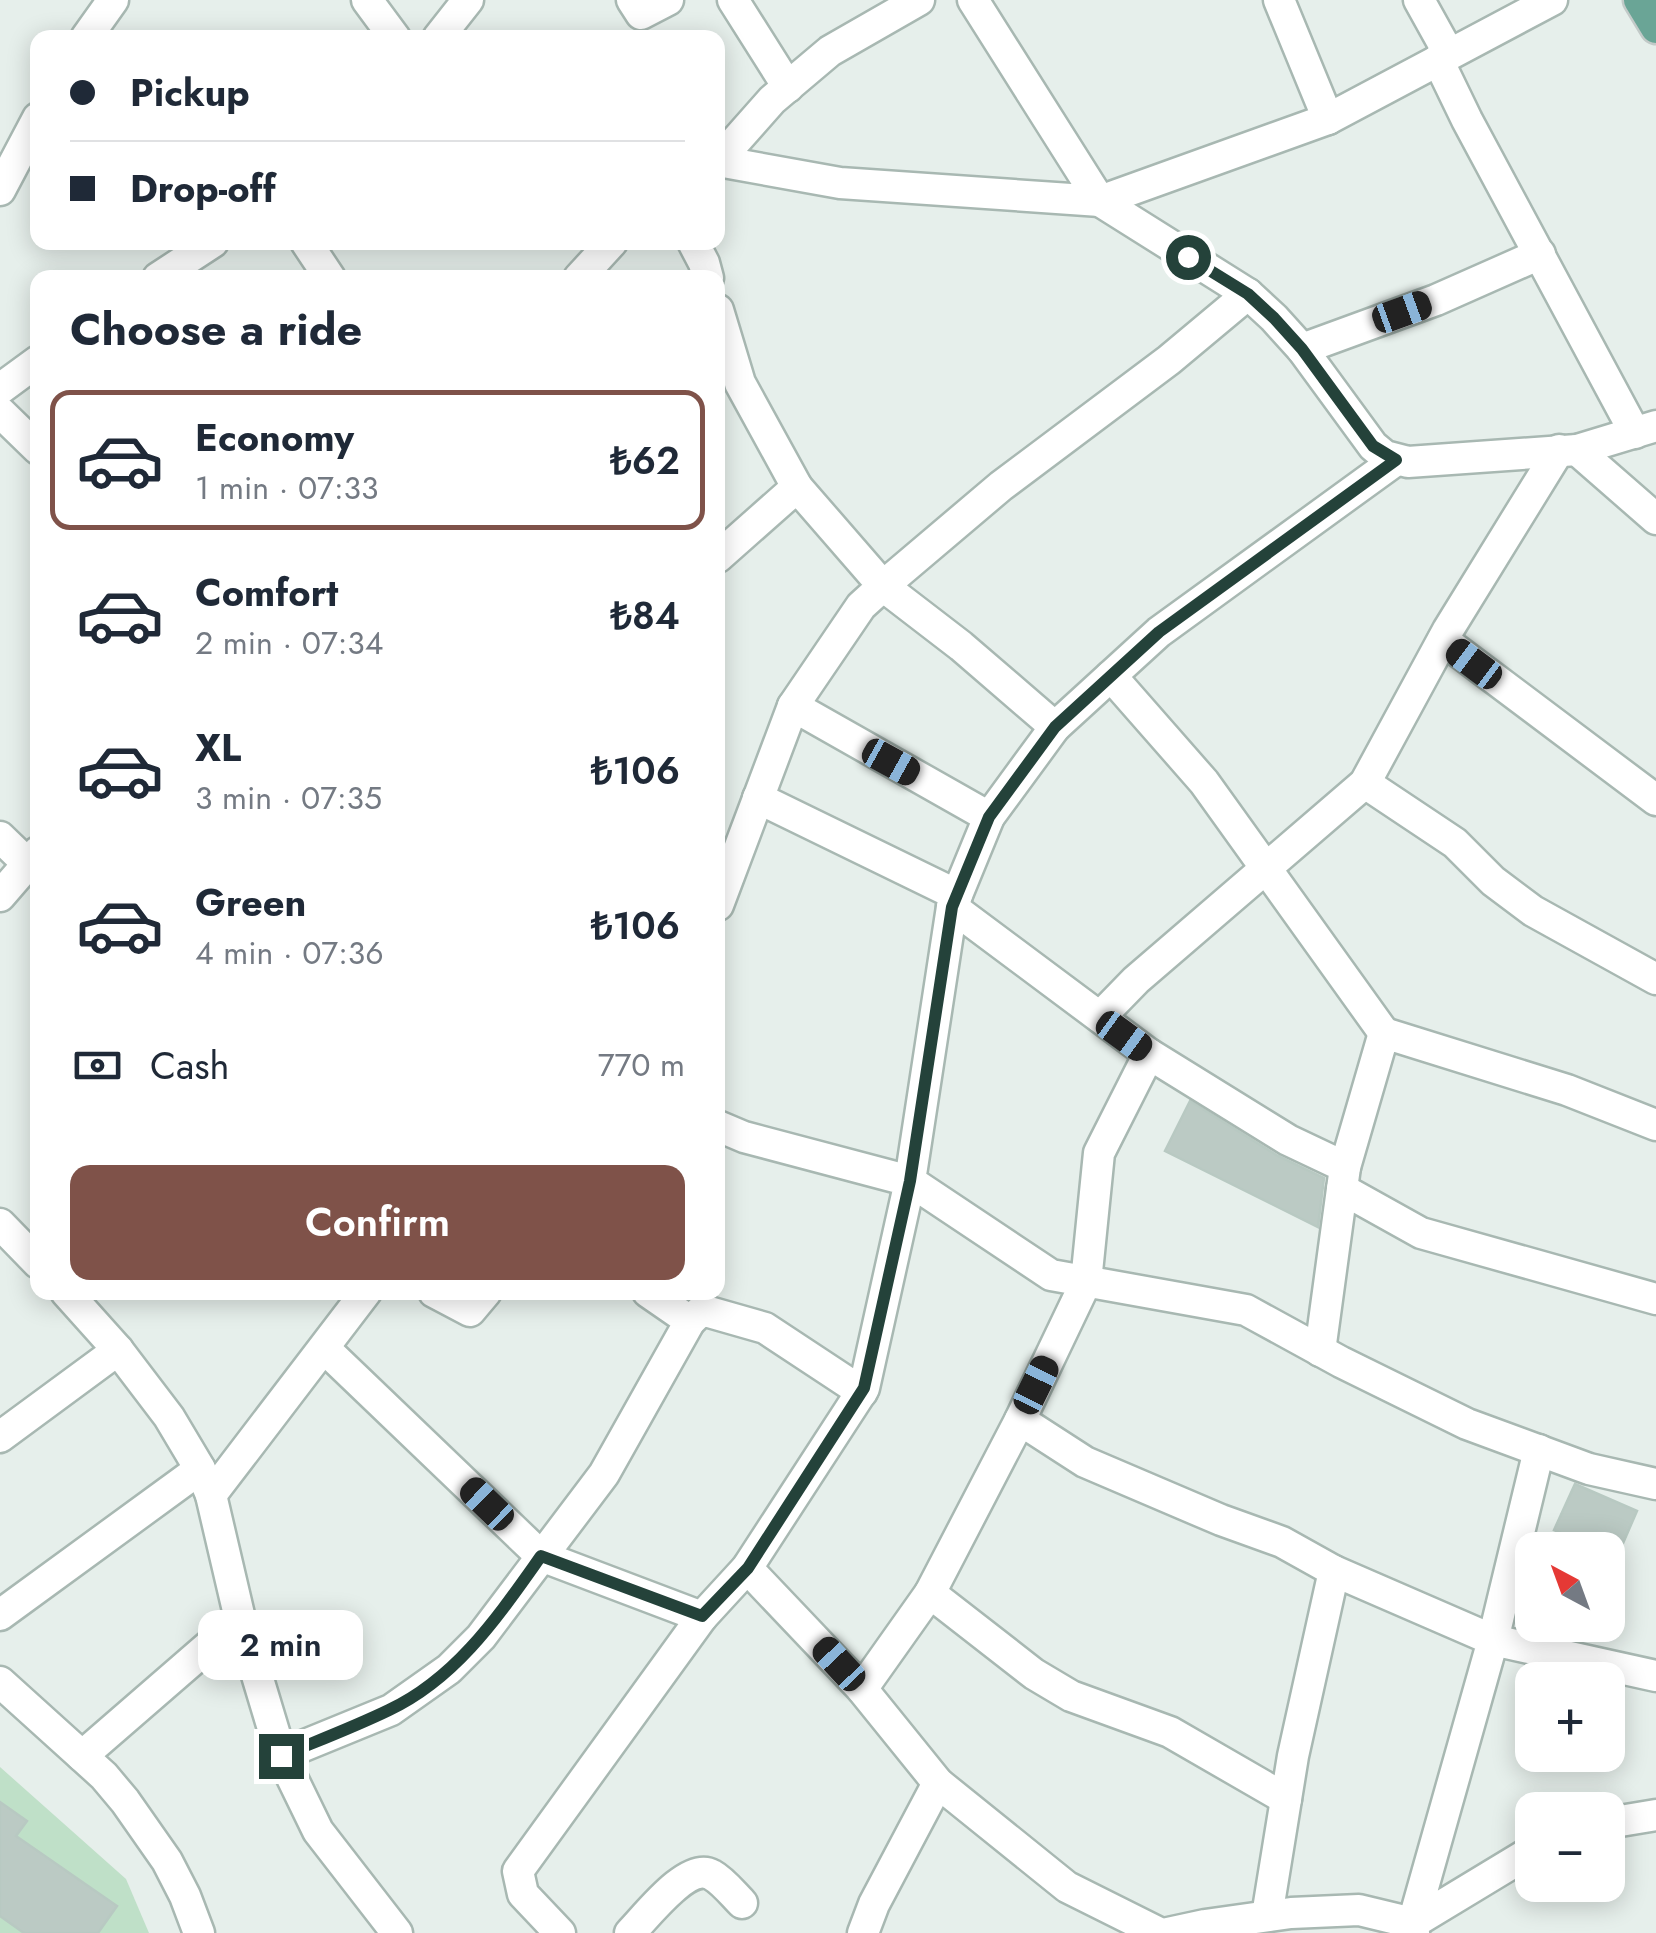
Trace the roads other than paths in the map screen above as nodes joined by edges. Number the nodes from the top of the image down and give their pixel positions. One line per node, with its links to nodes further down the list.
1 (113, 0): 14 (street)
2 (367, 0): 15 (street)
3 (468, 0): 16 (street)
4 (632, 0): 5 (street)
5 (668, 0)
6 (733, 0): 18 (street)
7 (919, 0): 18 (street)
8 (973, 0): 24 (street)
9 (1279, 0): 19 (street)
10 (1419, 0): 17 (street)
11 (1552, 0): 17 (street)
12 (1639, 0): 13 (main road)
13 (1656, 28)
14 (92, 30)
15 (389, 30)
16 (444, 30)
17 (1444, 57): 19 (street); 27 (street)
18 (788, 87): 21 (street)
19 (1328, 118): 24 (street)
20 (30, 133): 23 (street)
21 (725, 154)
22 (725, 162): 24 (street)
23 (0, 190)
24 (1100, 201): 30 (street)
25 (201, 250): 28 (street)
26 (605, 250): 29 (street)
27 (1540, 254): 31 (street); 36 (street)
28 (170, 270)
29 (586, 270)
30 (1248, 294): 31 (street); 43 (street)
31 (1302, 349): 39 (street)
32 (725, 350): 40 (street)
33 (30, 367): 34 (street)
34 (0, 389)
35 (0, 412): 37 (street)
36 (1645, 429): 38 (street)
37 (30, 441)
38 (1568, 450): 39 (street); 41 (street); 44 (street)
39 (1396, 460): 45 (street)
40 (798, 487): 42 (street); 43 (street)
41 (1656, 519)
42 (725, 551)
43 (883, 586): 46 (street); 47 (street)
44 (1443, 640): 48 (street); 50 (street)
45 (1110, 676): 47 (street); 55 (street)
46 (793, 706): 49 (street); 51 (street)
47 (1055, 727): 51 (street)
48 (1365, 783): 55 (street); 59 (street)
49 (758, 798): 56 (street); 58 (street)
50 (1656, 800)
51 (989, 817): 58 (street)
52 (0, 837): 53 (street)
53 (30, 857)
54 (30, 860): 57 (street)
55 (1266, 869): 60 (street); 61 (street)
56 (725, 886)
57 (0, 896)
58 (954, 901): 60 (street); 66 (street)
59 (1656, 979)
60 (1100, 1018): 62 (street)
61 (1384, 1033): 63 (street); 65 (street)
62 (1149, 1054): 65 (street); 69 (street)
63 (1656, 1125)
64 (725, 1129): 66 (street)
65 (1344, 1178): 70 (street); 79 (street)
66 (910, 1181): 69 (street); 80 (street)
67 (2, 1230): 68 (street)
68 (30, 1256)
69 (1086, 1282): 79 (street); 81 (street)
70 (1656, 1299)
71 (73, 1300): 78 (street)
72 (360, 1300): 77 (street)
73 (449, 1300): 74 (street)
74 (479, 1300)
75 (660, 1300): 76 (street)
76 (690, 1321): 80 (street); 86 (street)
77 (326, 1349): 84 (street); 86 (street)
78 (118, 1350): 82 (street); 84 (street)
79 (1320, 1350): 83 (street)
80 (862, 1392): 87 (street)
81 (1020, 1420): 88 (street); 89 (street)
82 (0, 1438)
83 (1538, 1450): 85 (street); 93 (street)
84 (205, 1482): 90 (street); 92 (street)
85 (1656, 1484)
86 (541, 1556): 91 (street); 98 (street)
87 (748, 1568): 91 (street); 96 (street)
88 (1334, 1571): 93 (street); 100 (street)
89 (930, 1593): 96 (street); 100 (street)
90 (0, 1615)
91 (702, 1616): 109 (street)
92 (240, 1618): 97 (street); 98 (street)
93 (1492, 1640): 94 (street); 106 (street)
94 (1656, 1676)
95 (0, 1682): 97 (street)
96 (862, 1688): 99 (street)
97 (82, 1756): 107 (street)
98 (281, 1756): 108 (street)
99 (938, 1783): 111 (street); 112 (street)
100 (1286, 1799): 105 (street)
101 (1656, 1815): 102 (street)
102 (1625, 1820)
103 (1515, 1862): 106 (street)
104 (742, 1903): 110 (street)
105 (1267, 1916): 106 (street); 113 (street)
106 (1413, 1928)
107 (199, 1933)
108 (397, 1933)
109 (560, 1933)
110 (630, 1933)
111 (863, 1933)
112 (1159, 1933)
113 (1168, 1933)

